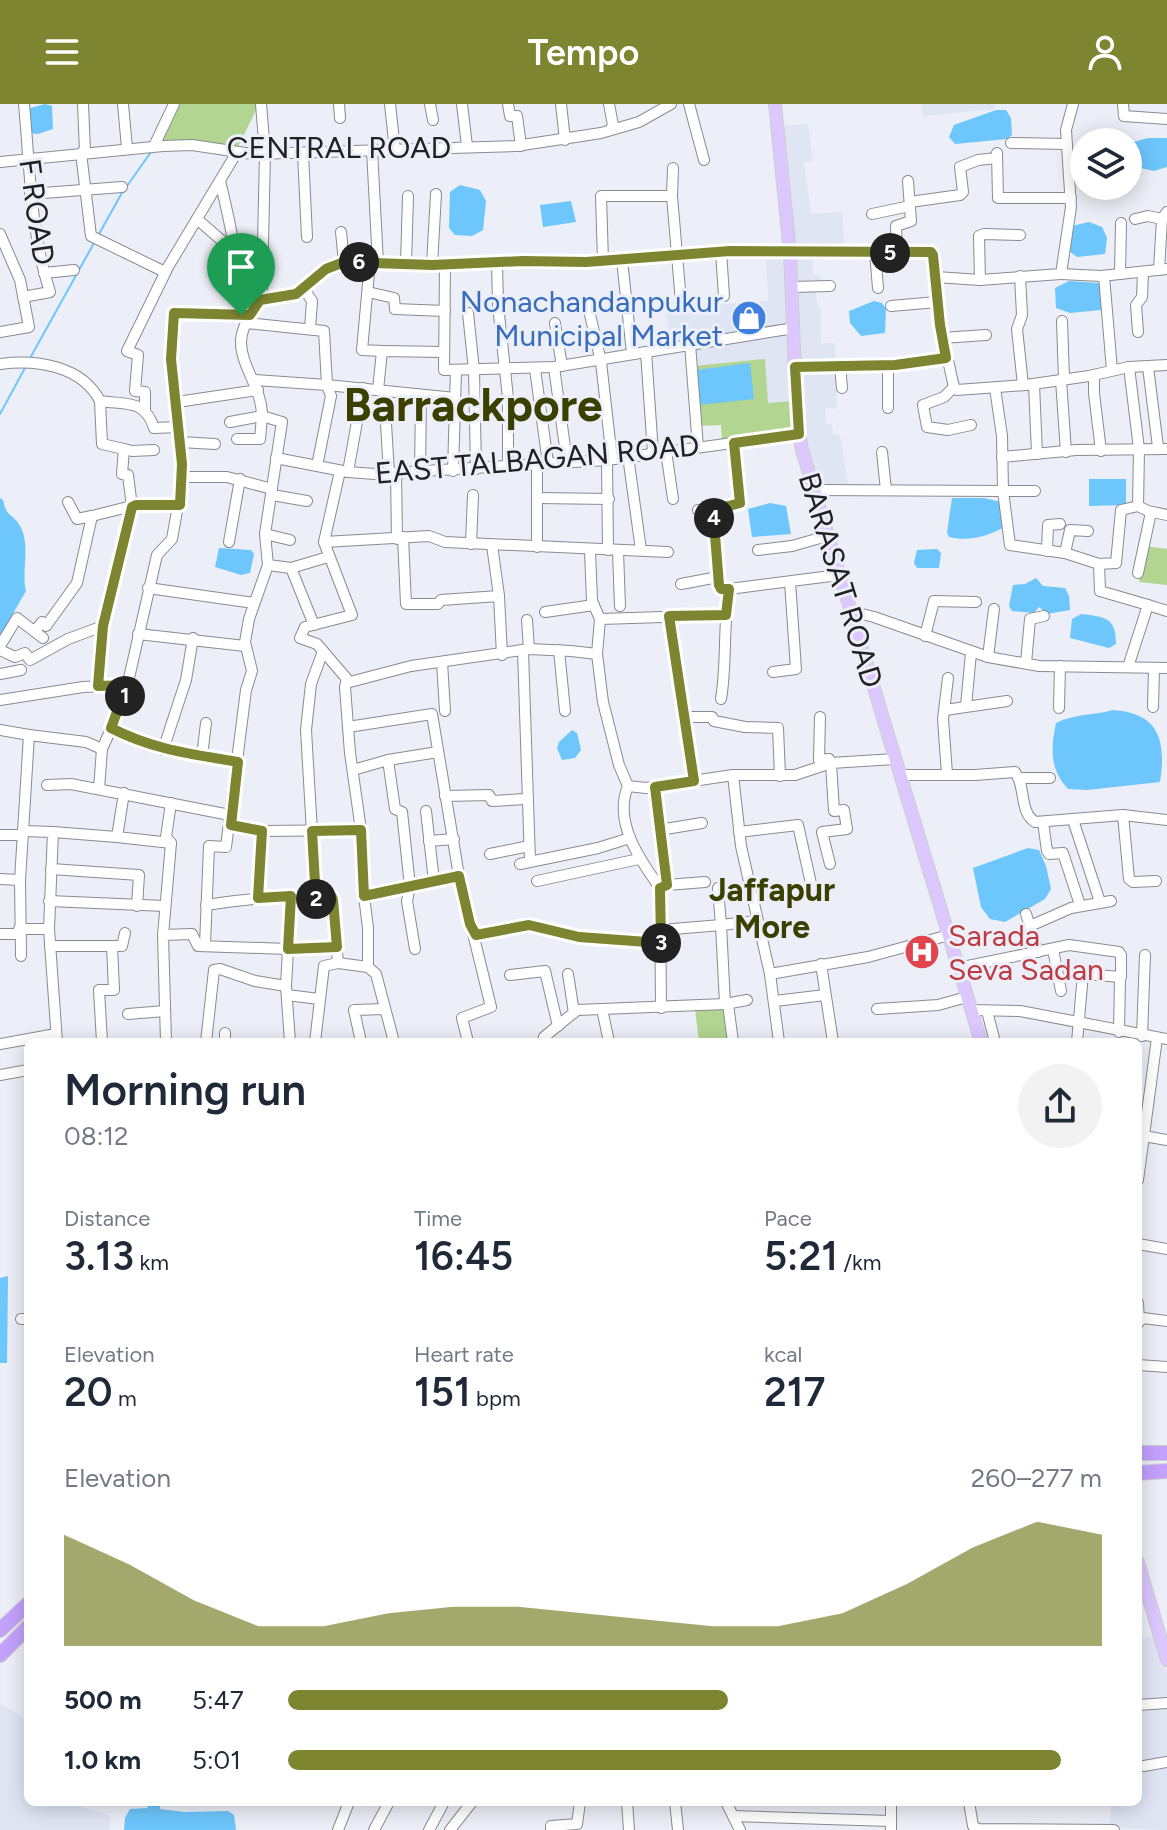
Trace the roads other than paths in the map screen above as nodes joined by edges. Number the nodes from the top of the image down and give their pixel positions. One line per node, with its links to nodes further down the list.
1 (24, 104): 35 (street, F ROAD)
2 (83, 104): 31 (street)
3 (123, 104): 28 (street)
4 (261, 104): 33 (street)
5 (339, 104): 18 (street)
6 (390, 104): 30 (street)
7 (430, 104): 20 (street)
8 (462, 104): 26 (street)
9 (508, 104): 27 (street)
10 (561, 104): 22 (street)
11 (609, 104): 21 (street)
12 (671, 104): 21 (street, CENTRAL ROAD)
13 (689, 104): 36 (street)
14 (775, 104): 63 (main road, BARASAT ROAD)
15 (1073, 104): 24 (street)
16 (1123, 104): 19 (street)
17 (171, 107): 25 (street)
18 (340, 118)
19 (1167, 119)
20 (433, 120)
21 (610, 130): 22 (street, CENTRAL ROAD)
22 (565, 140): 27 (street, CENTRAL ROAD)
23 (1011, 143): 24 (street)
24 (1066, 144): 42 (street)
25 (154, 146): 28 (street, CENTRAL ROAD); 32 (street, CENTRAL ROAD)
26 (467, 146): 27 (street, CENTRAL ROAD); 30 (street, CENTRAL ROAD)
27 (521, 146)
28 (127, 148): 31 (street, CENTRAL ROAD)
29 (372, 150): 30 (street, CENTRAL ROAD); 34 (street, CENTRAL ROAD); 69 (street)
30 (395, 150)
31 (83, 152): 35 (street, CENTRAL ROAD); 43 (street)
32 (237, 152): 33 (street, CENTRAL ROAD); 39 (street)
33 (265, 153): 34 (street, CENTRAL ROAD); 92 (street)
34 (303, 153): 59 (street)
35 (29, 159): 37 (street, CENTRAL ROAD); 44 (street, F ROAD)
36 (704, 160)
37 (0, 162)
38 (673, 168): 47 (street)
39 (220, 181): 53 (street); 62 (street)
40 (908, 181): 50 (street)
41 (122, 187): 43 (street)
42 (1070, 187)
43 (84, 189): 44 (street); 76 (street)
44 (30, 194): 78 (street, F ROAD)
45 (436, 194): 72 (street)
46 (408, 196): 71 (street)
47 (672, 196): 65 (street); 67 (street)
48 (1070, 198): 50 (street)
49 (1071, 200): 79 (street)
50 (910, 204): 51 (street); 64 (street)
51 (872, 214)
52 (1165, 215): 54 (street); 75 (street)
53 (197, 219): 62 (street); 76 (street)
54 (1135, 219)
55 (1121, 223): 80 (street)
56 (341, 232): 68 (street)
57 (0, 234): 91 (street)
58 (1020, 235): 84 (street)
59 (307, 237)
60 (721, 251): 63 (street); 65 (street); 90 (street)
61 (875, 252): 63 (street); 64 (street); 87 (street)
62 (236, 253): 99 (street)
63 (790, 253): 86 (main road, BARASAT ROAD)
64 (897, 253): 83 (street)
65 (679, 255): 66 (street); 93 (street)
66 (622, 260): 67 (street); 112 (street)
67 (603, 261): 70 (street)
68 (344, 262): 69 (street); 88 (street)
69 (374, 262): 71 (street); 89 (street)
70 (497, 263): 73 (street); 126 (street)
71 (406, 264): 72 (street)
72 (432, 265): 73 (street)
73 (445, 265): 97 (street)
74 (74, 270): 78 (street)
75 (1163, 270): 77 (street)
76 (165, 272): 143 (street)
77 (1143, 272): 80 (street); 105 (street)
78 (44, 273): 91 (street, F ROAD)
79 (1061, 274): 81 (street); 82 (street)
80 (1120, 274): 82 (street)
81 (1020, 276): 84 (street); 130 (street)
82 (1104, 276): 127 (street)
83 (936, 277): 84 (street); 94 (street)
84 (980, 280)
85 (830, 286): 86 (street)
86 (792, 287): 102 (main road, BARASAT ROAD)
87 (878, 288)
88 (304, 289): 92 (street); 103 (street)
89 (368, 292): 97 (street); 109 (street)
90 (724, 296)
91 (23, 297): 104 (street)
92 (260, 300): 99 (street)
93 (681, 302)
94 (937, 302): 96 (street); 107 (street)
95 (588, 306): 114 (street)
96 (891, 306)
97 (445, 311): 110 (street)
98 (468, 313): 125 (street)
99 (246, 318): 103 (street); 131 (street); 141 (street)
100 (1062, 321): 129 (street)
101 (555, 323): 119 (street)
102 (794, 328): 108 (street); 120 (main road, BARASAT ROAD)
103 (310, 329): 132 (street)
104 (0, 332)
105 (1138, 332)
106 (986, 335): 107 (street)
107 (942, 338): 113 (street)
108 (690, 344): 111 (street); 153 (street)
109 (382, 351): 110 (street); 137 (street)
110 (444, 352): 124 (street)
111 (646, 352): 112 (street); 162 (street)
112 (632, 353): 114 (street)
113 (946, 358): 117 (street); 133 (street)
114 (599, 360): 119 (street); 167 (street)
115 (0, 364): 140 (street)
116 (840, 365): 117 (street); 120 (street); 135 (street)
117 (888, 365): 142 (street)
118 (1167, 365): 122 (street)
119 (558, 367): 123 (street); 168 (street)
120 (795, 367): 148 (main road, BARASAT ROAD)
121 (1129, 367): 122 (street); 127 (street); 156 (street)
122 (1148, 367): 154 (street)
123 (535, 369): 126 (street); 169 (street)
124 (456, 370): 125 (street); 139 (street)
125 (474, 370): 126 (street); 172 (street)
126 (506, 370): 170 (street)
127 (1112, 370): 128 (street)
128 (1094, 375): 129 (street); 159 (street)
129 (1062, 380): 130 (street); 161 (street)
130 (1029, 384): 136 (street); 163 (street)
131 (256, 385): 132 (street); 141 (street); 144 (street)
132 (327, 385): 134 (street); 171 (street)
133 (954, 387): 136 (street); 146 (street)
134 (363, 388): 137 (street); 174 (street)
135 (842, 388)
136 (995, 388): 165 (street)
137 (381, 390): 138 (street); 176 (street)
138 (421, 395): 139 (street); 175 (street)
139 (455, 398): 173 (street)
140 (100, 401): 143 (street); 155 (street)
141 (177, 402): 147 (street)
142 (888, 408)
143 (145, 410): 147 (street)
144 (262, 416): 145 (street); 149 (street); 166 (street)
145 (230, 422)
146 (971, 425)
147 (179, 427): 150 (street)
148 (799, 434): 151 (street, EAST TALBAGAN ROAD); 179 (main road, BARASAT ROAD)
149 (237, 439)
150 (180, 442): 152 (street); 177 (street)
151 (734, 443): 153 (street, EAST TALBAGAN ROAD); 194 (street)
152 (215, 444)
153 (698, 447): 158 (street, EAST TALBAGAN ROAD)
154 (1162, 448): 156 (street)
155 (124, 449): 157 (street); 192 (street)
156 (1139, 449): 159 (street); 191 (street)
157 (154, 450)
158 (666, 451): 162 (street, EAST TALBAGAN ROAD); 187 (street)
159 (1101, 451): 161 (street)
160 (882, 452): 180 (street)
161 (1066, 452): 163 (street)
162 (653, 453): 164 (street, EAST TALBAGAN ROAD)
163 (1037, 454): 165 (street)
164 (628, 456): 167 (street, EAST TALBAGAN ROAD); 210 (street)
165 (1002, 457): 181 (street)
166 (276, 458): 171 (street, EAST TALBAGAN ROAD); 183 (street)
167 (610, 460): 168 (street, EAST TALBAGAN ROAD); 186 (street)
168 (567, 462): 169 (street, EAST TALBAGAN ROAD)
169 (543, 463): 170 (street, EAST TALBAGAN ROAD); 185 (street)
170 (508, 465): 172 (street, EAST TALBAGAN ROAD)
171 (317, 466): 174 (street, EAST TALBAGAN ROAD)
172 (476, 469): 173 (street, EAST TALBAGAN ROAD)
173 (453, 471): 175 (street, EAST TALBAGAN ROAD)
174 (344, 472): 176 (street, EAST TALBAGAN ROAD); 205 (street)
175 (420, 472): 176 (street, EAST TALBAGAN ROAD)
176 (392, 473): 202 (street)
177 (182, 477): 178 (street); 190 (street)
178 (240, 479): 183 (street); 204 (street)
179 (813, 490): 180 (street); 201 (main road, BARASAT ROAD)
180 (886, 490): 181 (street)
181 (1003, 491): 182 (street); 213 (street)
182 (1035, 491)
183 (272, 492): 188 (street); 200 (street)
184 (473, 495): 206 (street)
185 (538, 498): 186 (street); 208 (street)
186 (609, 499): 212 (street)
187 (673, 499)
188 (307, 501)
189 (68, 502): 197 (street)
190 (180, 505): 192 (street); 225 (street)
191 (1138, 506): 195 (street); 217 (street)
192 (132, 507): 197 (street); 243 (street)
193 (698, 510): 194 (street)
194 (713, 510): 222 (street)
195 (1151, 512): 196 (street); 220 (street)
196 (1167, 515)
197 (92, 516): 248 (street)
198 (1060, 524): 213 (street)
199 (1088, 531): 215 (street)
200 (265, 534): 203 (street); 218 (street)
201 (827, 536): 211 (street); 221 (main road, BARASAT ROAD)
202 (400, 538): 205 (street); 206 (street); 227 (street)
203 (290, 540)
204 (229, 542)
205 (324, 542): 216 (street)
206 (471, 544): 207 (street)
207 (492, 545): 208 (street); 227 (street)
208 (537, 547): 209 (street)
209 (590, 550): 212 (street); 230 (street)
210 (641, 550): 212 (street); 214 (street)
211 (758, 550)
212 (613, 551): 232 (street)
213 (1047, 551): 215 (street)
214 (668, 552)
215 (1065, 553): 217 (street)
216 (328, 557): 219 (street); 242 (street)
217 (1099, 564): 231 (street)
218 (268, 565): 219 (street); 229 (street)
219 (291, 568): 242 (street)
220 (1138, 573)
221 (839, 575): 223 (street); 234 (main road, BARASAT ROAD)
222 (718, 577): 224 (street); 226 (street)
223 (790, 582): 226 (street); 263 (street)
224 (681, 584)
225 (148, 588): 229 (street); 244 (street)
226 (729, 589): 237 (street)
227 (499, 596): 254 (street)
228 (976, 602): 245 (street)
229 (254, 603): 247 (street)
230 (594, 605): 236 (street); 240 (street)
231 (1148, 605): 235 (street); 259 (street)
232 (620, 606)
233 (994, 609): 255 (street)
234 (850, 611): 245 (street); 289 (main road, BARASAT ROAD)
235 (1167, 611)
236 (545, 612)
237 (726, 615): 238 (street); 269 (street)
238 (669, 616): 240 (street); 278 (street)
239 (1044, 616): 257 (street)
240 (600, 619): 253 (street)
241 (527, 620): 249 (street)
242 (314, 625): 251 (street)
243 (103, 626): 248 (street); 268 (street)
244 (138, 634): 246 (street); 267 (street)
245 (925, 636): 252 (street)
246 (193, 638): 247 (street); 286 (street)
247 (245, 646): 291 (street)
248 (0, 648)
249 (526, 650): 250 (street); 254 (street); 307 (street)
250 (559, 650): 253 (street); 277 (street)
251 (323, 651): 266 (street); 319 (street)
252 (971, 653): 255 (street); 272 (street)
253 (597, 654): 302 (street)
254 (502, 655): 256 (street)
255 (988, 657): 257 (street)
256 (442, 662): 266 (street); 276 (street)
257 (1026, 663): 258 (street)
258 (1060, 666): 259 (street); 274 (street)
259 (1128, 667): 260 (street)
260 (1154, 668): 261 (street); 273 (street)
261 (1167, 668)
262 (21, 670): 264 (street)
263 (773, 672)
264 (0, 674)
265 (948, 678): 275 (street)
266 (346, 683): 281 (street)
267 (127, 685): 268 (street); 282 (street)
268 (98, 686): 270 (street)
269 (721, 699)
270 (0, 700)
271 (1007, 701): 272 (street)
272 (966, 706): 275 (street)
273 (1153, 707)
274 (1059, 708)
275 (945, 710): 294 (street)
276 (445, 711)
277 (565, 711)
278 (683, 717): 297 (street); 300 (street)
279 (820, 717): 292 (street)
280 (206, 723): 288 (street)
281 (348, 727): 287 (street); 293 (street)
282 (111, 728): 285 (street); 286 (street)
283 (0, 730): 284 (street)
284 (29, 735): 285 (street); 322 (street)
285 (102, 749): 304 (street)
286 (163, 750): 288 (street)
287 (438, 752): 290 (street); 306 (street)
288 (202, 756): 291 (street)
289 (895, 759): 292 (street); 296 (main road, BARASAT ROAD)
290 (388, 760): 293 (street); 341 (street)
291 (238, 762): 311 (street)
292 (834, 763): 297 (street); 333 (street)
293 (353, 770): 316 (street)
294 (947, 774): 296 (street); 298 (street)
295 (733, 775): 297 (street); 300 (street); 321 (street)
296 (900, 775): 365 (main road, BARASAT ROAD)
297 (780, 776)
298 (1019, 778): 299 (street); 314 (street)
299 (1050, 778)
300 (694, 781): 303 (street)
301 (47, 785): 304 (street)
302 (628, 786): 303 (street); 325 (street)
303 (655, 787): 317 (street)
304 (99, 789): 305 (street)
305 (124, 793): 308 (street); 324 (street)
306 (445, 796): 307 (street); 326 (street)
307 (526, 799): 329 (street)
308 (171, 803): 311 (street); 328 (street)
309 (426, 811): 327 (street)
310 (1123, 815): 312 (street); 313 (street); 339 (street)
311 (231, 820): 318 (street); 350 (street)
312 (1073, 820): 314 (street); 351 (street)
313 (1167, 820)
314 (1043, 822): 351 (street)
315 (702, 823): 317 (street)
316 (361, 830): 319 (street); 346 (street)
317 (659, 830): 342 (street)
318 (262, 831): 319 (street); 347 (street)
319 (312, 831): 348 (street)
320 (53, 832): 322 (street); 324 (street); 334 (street)
321 (739, 832): 344 (street); 355 (street)
322 (23, 833): 323 (street); 337 (street)
323 (0, 835)
324 (117, 837): 328 (street)
325 (630, 838): 331 (street); 332 (street)
326 (454, 839): 327 (street); 335 (street)
327 (429, 841): 338 (street)
328 (171, 843): 353 (street)
329 (529, 846): 330 (street); 331 (street)
330 (490, 854)
331 (543, 857): 332 (street)
332 (639, 859): 342 (street)
333 (830, 864)
334 (51, 869): 349 (street); 352 (street)
335 (459, 876): 338 (street); 364 (street)
336 (0, 879): 337 (street)
337 (20, 880): 360 (street)
338 (434, 881): 341 (street)
339 (1156, 881)
340 (705, 882): 342 (street)
341 (410, 886): 346 (street); 372 (street)
342 (664, 887): 359 (street)
343 (718, 888): 356 (street)
344 (812, 888)
345 (291, 896): 347 (street); 348 (street); 371 (street)
346 (364, 896): 379 (street)
347 (258, 898): 350 (street)
348 (316, 900): 370 (street)
349 (49, 901): 352 (street); 358 (street)
350 (206, 905): 367 (street)
351 (1080, 905): 357 (street)
352 (137, 906): 353 (street)
353 (165, 906): 363 (street)
354 (1026, 914): 357 (street)
355 (756, 921): 356 (street); 382 (street)
356 (721, 925): 359 (street); 391 (street)
357 (1030, 926): 374 (street)
358 (49, 929): 360 (street); 368 (street)
359 (661, 930): 366 (street)
360 (19, 931): 362 (street); 376 (street)
361 (125, 933): 369 (street)
362 (0, 934)
363 (163, 935): 367 (street); 397 (street)
364 (476, 935): 366 (street); 413 (street)
365 (949, 935): 378 (street); 380 (main road, BARASAT ROAD)
366 (661, 943): 393 (street)
367 (205, 945): 371 (street)
368 (50, 946): 369 (street); 405 (street)
369 (112, 946): 406 (street)
370 (337, 947): 371 (street); 377 (street)
371 (288, 949): 385 (street)
372 (415, 949)
373 (1053, 949): 374 (street); 384 (street); 386 (street)
374 (1038, 952): 380 (street)
375 (1145, 955): 404 (street)
376 (21, 956)
377 (338, 963): 379 (street); 388 (street)
378 (821, 964): 382 (street); 387 (street)
379 (368, 967): 394 (street)
380 (958, 968): 392 (main road, BARASAT ROAD)
381 (568, 974): 399 (street)
382 (770, 974): 390 (street)
383 (510, 975): 402 (street)
384 (1120, 977): 401 (street); 403 (street)
385 (286, 990): 388 (street); 408 (street); 409 (street)
386 (1061, 991)
387 (825, 995): 390 (street); 418 (street)
388 (319, 999): 410 (street)
389 (747, 1000): 391 (street)
390 (775, 1001): 417 (street)
391 (727, 1004): 393 (street); 416 (street)
392 (969, 1004): 396 (street); 398 (street); 419 (main road, BARASAT ROAD)
393 (661, 1008): 395 (street)
394 (385, 1009): 411 (street); 412 (street)
395 (602, 1009): 399 (street); 415 (street)
396 (877, 1009)
397 (165, 1011): 400 (street); 407 (street)
398 (987, 1011): 401 (street); 420 (street)
399 (574, 1013): 402 (street)
400 (128, 1014)
401 (1080, 1023): 403 (street); 421 (street)
402 (558, 1026): 414 (street)
403 (1114, 1035): 404 (street)
404 (1142, 1036): 422 (street)
405 (56, 1038)
406 (102, 1038)
407 (166, 1038)
408 (206, 1038)
409 (290, 1038)
410 (315, 1038)
411 (360, 1038)
412 (393, 1038)
413 (467, 1038)
414 (545, 1038)
415 (608, 1038)
416 (732, 1038)
417 (779, 1038)
418 (832, 1038)
419 (980, 1038)
420 (994, 1038)
421 (1078, 1038)
422 (1162, 1039): 427 (street)
423 (24, 1041): 424 (street)
424 (0, 1044)
425 (24, 1071): 426 (street)
426 (0, 1075)
427 (1144, 1136): 428 (street); 429 (street)
428 (1167, 1140)
429 (1142, 1151)
430 (1142, 1245): 431 (street)
431 (1167, 1249)
432 (1142, 1319): 433 (street)
433 (1167, 1321)
434 (1142, 1365): 435 (street)
435 (1167, 1367)
436 (1142, 1453): 437 (highway)
437 (1167, 1453)
438 (1167, 1459): 439 (highway)
439 (1142, 1462)
440 (1167, 1471): 441 (highway)
441 (1142, 1473)
442 (1167, 1479): 443 (highway)
443 (1142, 1480)
444 (1142, 1574): 448 (main road)
445 (24, 1608): 446 (highway)
446 (0, 1630)
447 (24, 1631): 449 (highway)
448 (1163, 1634): 450 (main road)
449 (0, 1655)
450 (1167, 1660)
451 (1167, 1703): 452 (street)
452 (1142, 1705)
453 (1167, 1762): 454 (street)
454 (1144, 1766)
455 (347, 1806): 466 (street)
456 (387, 1806): 467 (street)
457 (442, 1806): 468 (street)
458 (469, 1806): 469 (street)
459 (579, 1806): 470 (street)
460 (627, 1806): 471 (street)
461 (675, 1806): 472 (street)
462 (728, 1806): 464 (street)
463 (970, 1806): 474 (street)
464 (733, 1816): 465 (street); 473 (street)
465 (891, 1826)
466 (338, 1830)
467 (374, 1830)
468 (429, 1830)
469 (450, 1830)
470 (551, 1830)
471 (629, 1830)
472 (678, 1830)
473 (740, 1830)
474 (1114, 1830)

